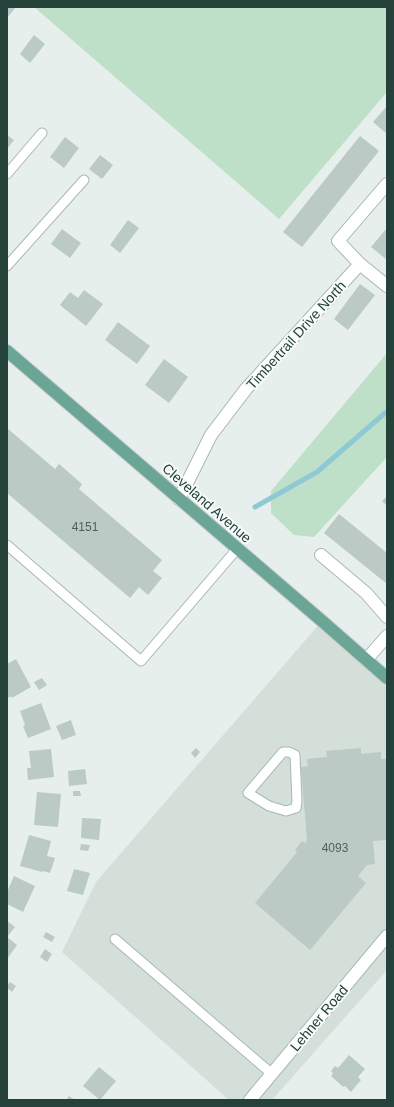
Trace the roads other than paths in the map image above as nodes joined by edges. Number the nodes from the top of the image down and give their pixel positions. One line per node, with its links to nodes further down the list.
1 (42, 132): 2 (lane)
2 (7, 174)
3 (84, 180): 6 (lane)
4 (387, 184): 5 (street)
5 (360, 264): 7 (street); 9 (street, Timbertrail Drive North)
6 (7, 266)
7 (387, 286)
8 (7, 351): 9 (main road, Cleveland Avenue)
9 (179, 499): 11 (main road, Cleveland Avenue)
10 (7, 545): 11 (lane)
11 (237, 549): 15 (main road, Cleveland Avenue)
12 (321, 555): 13 (street)
13 (387, 617)
14 (387, 636): 15 (street)
15 (366, 660): 16 (main road, Cleveland Avenue)
16 (387, 678)
17 (248, 793): 17 (lane)
18 (387, 936): 20 (street, Lehner Road)
19 (115, 939): 20 (lane)
20 (272, 1074): 21 (street, Lehner Road)
21 (250, 1100)

